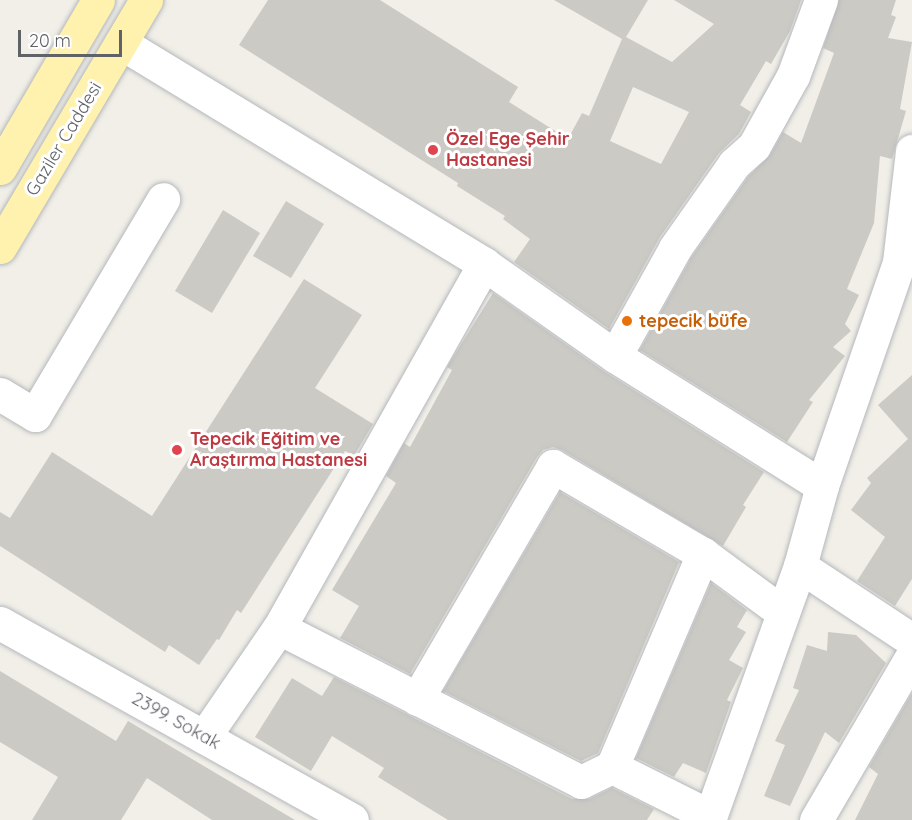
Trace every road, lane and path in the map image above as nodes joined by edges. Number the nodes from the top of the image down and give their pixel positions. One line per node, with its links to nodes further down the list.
1 (98, 0): 6 (main road)
2 (146, 0): 4 (main road, Gaziler Caddesi)
3 (821, 0): 11 (street)
4 (120, 43): 8 (main road, Gaziler Caddesi); 9 (street)
5 (912, 152): 10 (street)
6 (0, 168)
7 (163, 199): 12 (street)
8 (0, 247)
9 (484, 264): 11 (street); 18 (street)
10 (905, 269): 13 (street)
11 (615, 356): 13 (street)
12 (0, 394)
13 (822, 486): 15 (street)
14 (703, 554): 16 (street); 21 (street); 23 (street)
15 (800, 566): 16 (street); 19 (street)
16 (782, 612): 24 (street)
17 (0, 623): 22 (street, 2399. Sokak)
18 (279, 628): 21 (street); 22 (street)
19 (912, 640)
20 (912, 656): 26 (street)
21 (417, 699): 23 (street)
22 (204, 737): 25 (street, 2399. Sokak)
23 (612, 767): 24 (street)
24 (710, 818)
25 (352, 820)
26 (816, 820)

